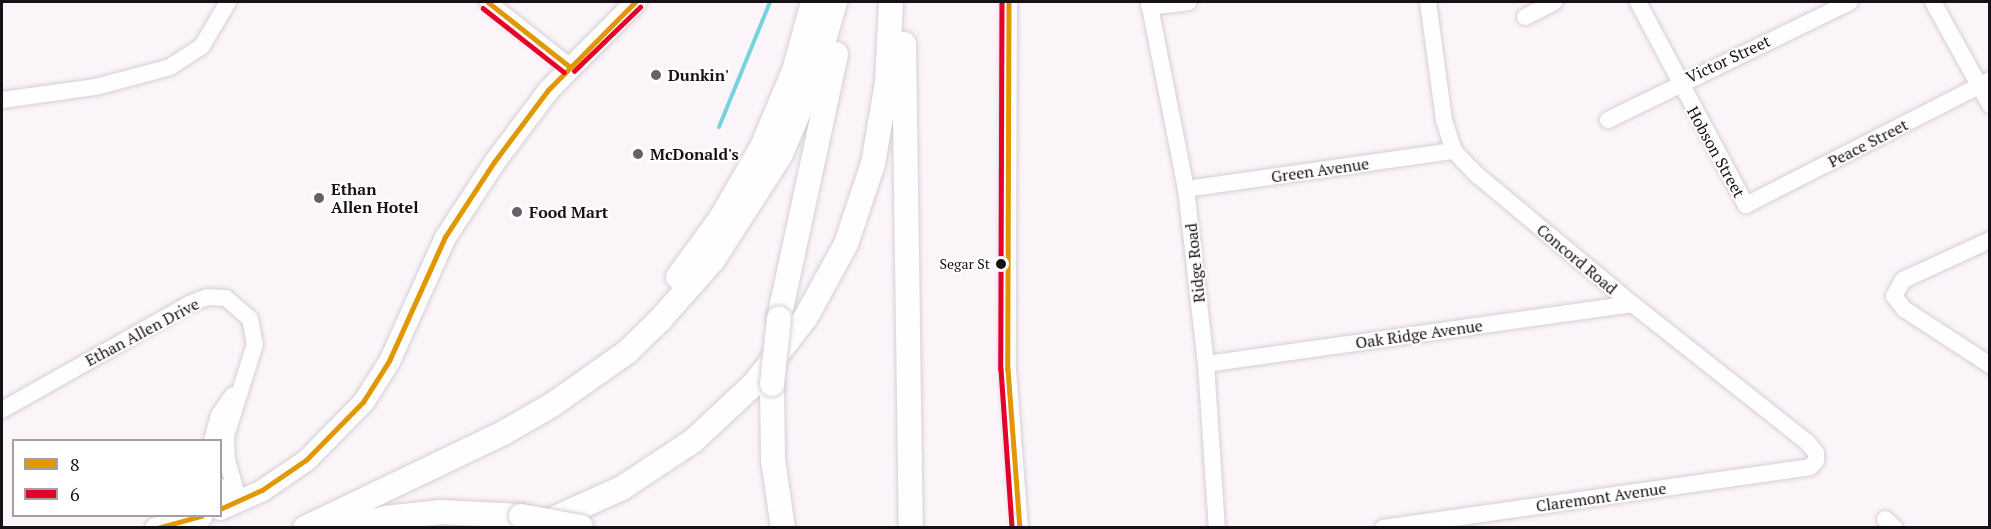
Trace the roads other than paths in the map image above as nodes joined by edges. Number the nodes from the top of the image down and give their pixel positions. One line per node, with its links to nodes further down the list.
1 (228, 2): 21 (street)
2 (488, 2): 18 (street)
3 (634, 2): 18 (main road)
4 (813, 2): 35 (highway)
5 (835, 2): 35 (highway)
6 (847, 2): 44 (highway, bridge)
7 (891, 2): 39 (highway)
8 (902, 2): 45 (highway)
9 (1009, 2): 46 (street)
10 (1189, 2): 16 (street)
11 (1428, 2): 24 (street, Concord Road)
12 (1554, 2): 17 (street)
13 (1638, 2): 19 (street, Hobson Street)
14 (1850, 2): 19 (street, Victor Street)
15 (1933, 2): 20 (street)
16 (1149, 4): 25 (street, Ridge Road)
17 (1525, 17)
18 (569, 66): 37 (main road)
19 (1678, 83): 23 (street, Victor Street); 26 (street, Hobson Street)
20 (1985, 83): 22 (street); 26 (street, Peace Street)
21 (2, 100)
22 (1989, 105)
23 (1608, 120)
24 (1454, 151): 25 (street, Green Avenue); 28 (street, Concord Road)
25 (1186, 189): 29 (street, Ridge Road)
26 (1746, 205)
27 (1989, 240): 30 (street)
28 (1632, 304): 29 (street, Oak Ridge Avenue); 34 (street, Concord Road)
29 (1206, 364): 47 (street, Ridge Road)
30 (1989, 365)
31 (240, 387): 32 (street, Ethan Allen Drive); 33 (street, Ethan Allen Drive); 37 (street, Ethan Allen Drive)
32 (2, 410)
33 (213, 439)
34 (1816, 461): 48 (street, Claremont Avenue)
35 (413, 476): 41 (highway)
36 (222, 490): 37 (street)
37 (228, 506)
38 (197, 517): 40 (main road)
39 (526, 522): 42 (highway); 43 (highway, bridge)
40 (155, 528)
41 (305, 528)
42 (346, 528)
43 (581, 528)
44 (783, 528)
45 (910, 528)
46 (1020, 528)
47 (1217, 528)
48 (1383, 528)

